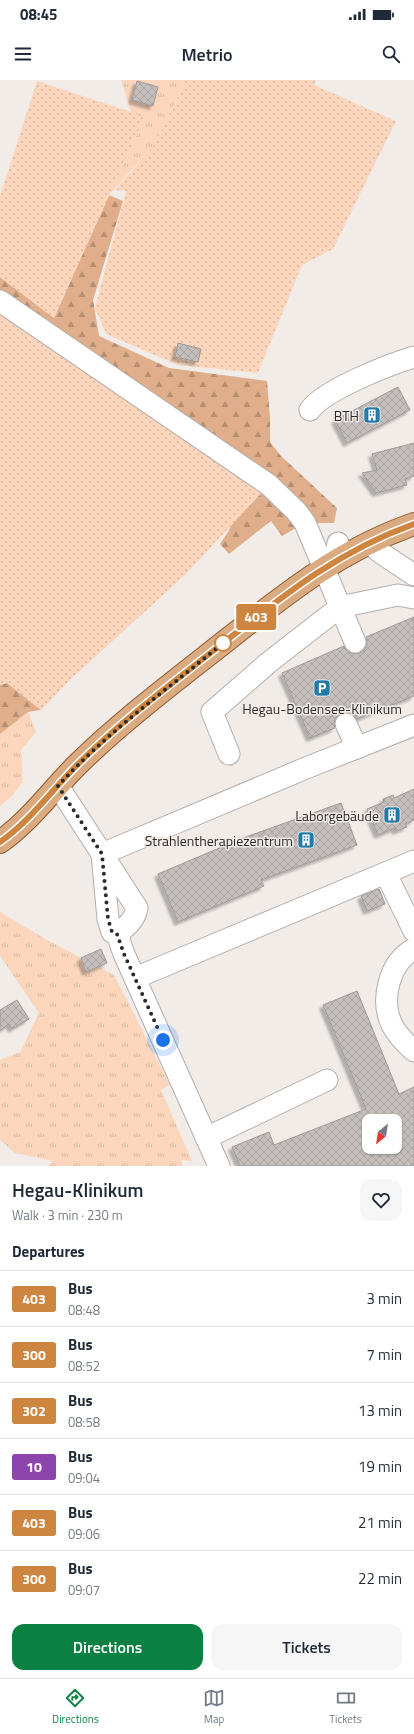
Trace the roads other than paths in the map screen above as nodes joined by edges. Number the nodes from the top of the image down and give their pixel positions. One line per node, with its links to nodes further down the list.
1 (0, 301): 6 (street)
2 (414, 357): 3 (street)
3 (310, 410)
4 (414, 524): 5 (main road)
5 (368, 543): 6 (main road); 7 (street)
6 (329, 557): 9 (street); 15 (main road)
7 (414, 576)
8 (414, 598): 9 (street)
9 (340, 607): 10 (street); 14 (street)
10 (355, 642)
11 (346, 724): 13 (street)
12 (414, 725): 13 (street)
13 (356, 748): 17 (street)
14 (228, 754)
15 (58, 786): 16 (main road); 17 (street)
16 (0, 842)
17 (102, 854): 21 (street); 21 (street)
18 (414, 861): 19 (street)
19 (386, 874): 20 (street); 23 (street)
20 (414, 931)
21 (117, 934): 23 (street)
22 (414, 949): 24 (street)
23 (135, 978): 26 (street)
24 (414, 1051)
25 (327, 1080): 26 (street)
26 (206, 1138): 27 (street)
27 (219, 1166)

